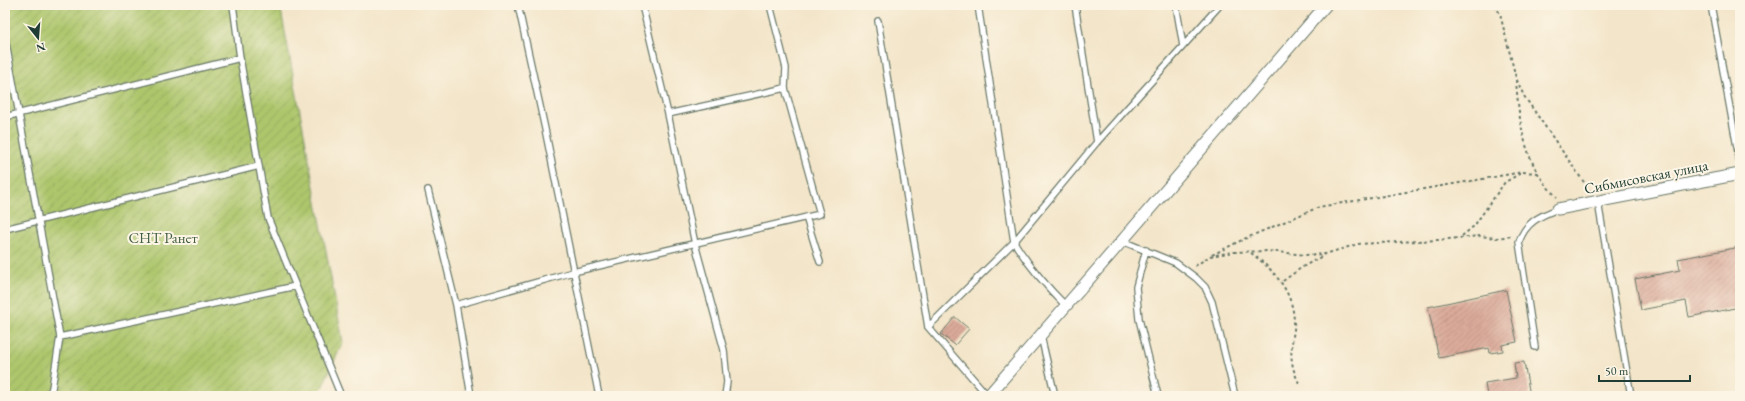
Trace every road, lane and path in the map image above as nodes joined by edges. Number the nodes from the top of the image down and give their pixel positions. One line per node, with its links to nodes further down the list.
1 (233, 5): 15 (lane)
2 (518, 5): 44 (lane)
3 (642, 5): 19 (lane)
4 (770, 5): 17 (lane)
5 (978, 5): 36 (lane)
6 (1075, 5): 21 (lane)
7 (1176, 5): 14 (lane)
8 (1220, 5): 14 (lane)
9 (1326, 5): 35 (street)
10 (1495, 5): 16 (path)
11 (1711, 5): 22 (lane)
12 (878, 21): 49 (lane)
13 (5, 38): 18 (lane)
14 (1183, 46): 21 (lane)
15 (240, 58): 18 (lane); 23 (lane)
16 (1516, 78): 25 (path); 28 (path)
17 (785, 88): 19 (lane); 30 (lane)
18 (18, 114): 20 (lane); 31 (lane)
19 (668, 114): 37 (lane)
20 (5, 117)
21 (1097, 142): 36 (lane)
22 (1740, 162)
23 (259, 166): 31 (lane); 46 (lane)
24 (1523, 172): 25 (path); 34 (path); 41 (path)
25 (1538, 173): 29 (path)
26 (1740, 174): 28 (street, Сибмисовская улица)
27 (428, 190): 47 (lane)
28 (1598, 202): 29 (street, Сибмисовская улица); 63 (lane)
29 (1563, 208): 33 (lane)
30 (806, 217): 37 (lane); 42 (lane)
31 (39, 220): 32 (lane); 51 (lane)
32 (5, 229)
33 (1521, 234): 34 (path); 52 (lane)
34 (1462, 237): 40 (path)
35 (1122, 241): 38 (lane); 48 (street)
36 (1014, 242): 48 (lane); 49 (lane)
37 (695, 244): 44 (lane); 58 (lane)
38 (1146, 250): 43 (lane); 61 (lane)
39 (1250, 252): 40 (path); 41 (path); 45 (path)
40 (1325, 254): 45 (path)
41 (1210, 256): 43 (path)
42 (820, 262)
43 (1187, 270): 62 (lane)
44 (574, 272): 47 (lane); 57 (lane)
45 (1282, 282): 53 (path)
46 (296, 286): 51 (lane); 55 (lane)
47 (456, 305): 56 (lane)
48 (1066, 306): 50 (street)
49 (928, 327): 59 (lane)
50 (1041, 335): 59 (street); 60 (lane)
51 (60, 337): 54 (lane)
52 (1535, 347)
53 (1299, 383)
54 (49, 396)
55 (341, 396)
56 (471, 396)
57 (599, 396)
58 (726, 396)
59 (988, 396)
60 (1055, 396)
61 (1158, 396)
62 (1235, 396)
63 (1631, 396)

